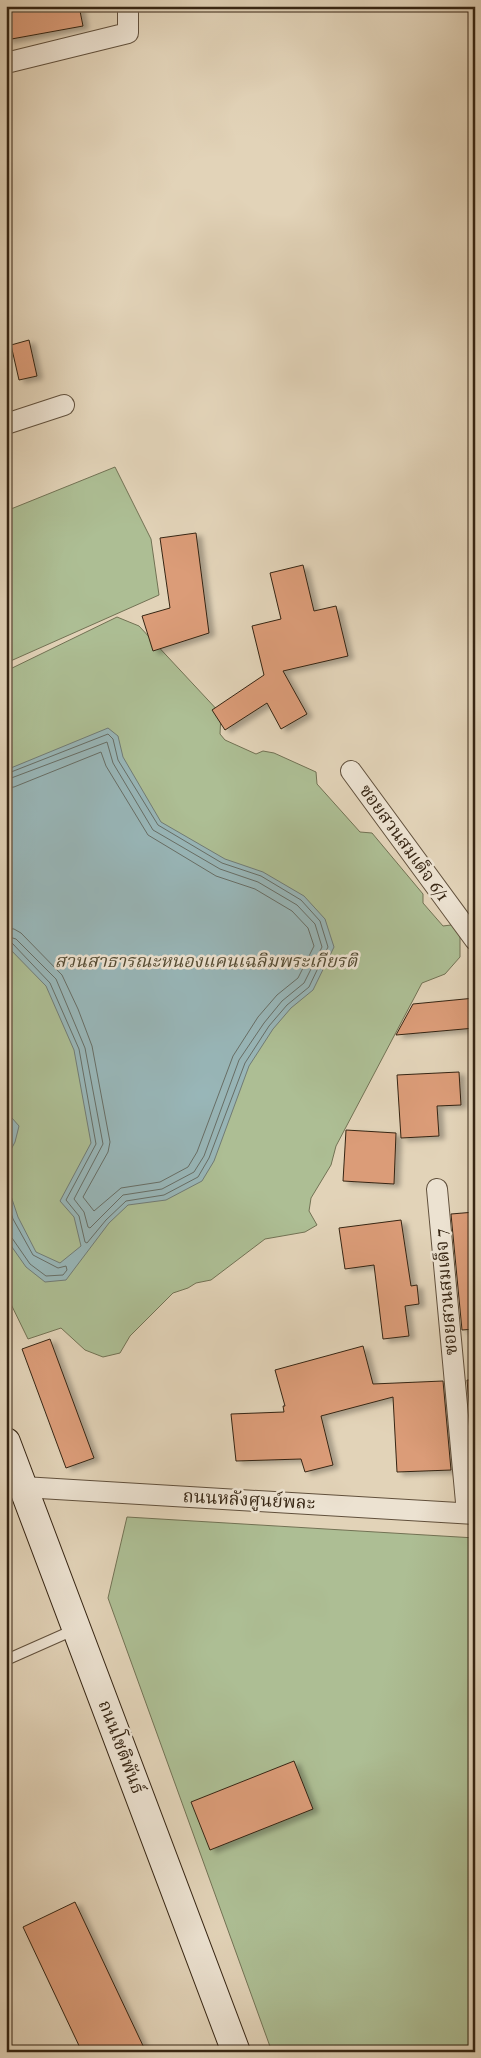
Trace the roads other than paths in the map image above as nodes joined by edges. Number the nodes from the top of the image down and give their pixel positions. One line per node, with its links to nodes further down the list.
1 (128, 6): 2 (street)
2 (6, 63)
3 (64, 405): 4 (street)
4 (6, 424)
5 (351, 771): 6 (street, ซอยสวนสมเด็จ 6/1)
6 (475, 940)
7 (437, 1189): 10 (street, ซอยสวนสมเด็จ 7)
8 (6, 1442): 9 (street, ถนนโชติพันธ์)
9 (23, 1487): 10 (street, ถนนหลังศูนย์พละ); 11 (street, ถนนโชติพันธ์)
10 (471, 1514)
11 (76, 1628): 12 (lane); 13 (street, ถนนโชติพันธ์)
12 (6, 1660)
13 (236, 2052)

